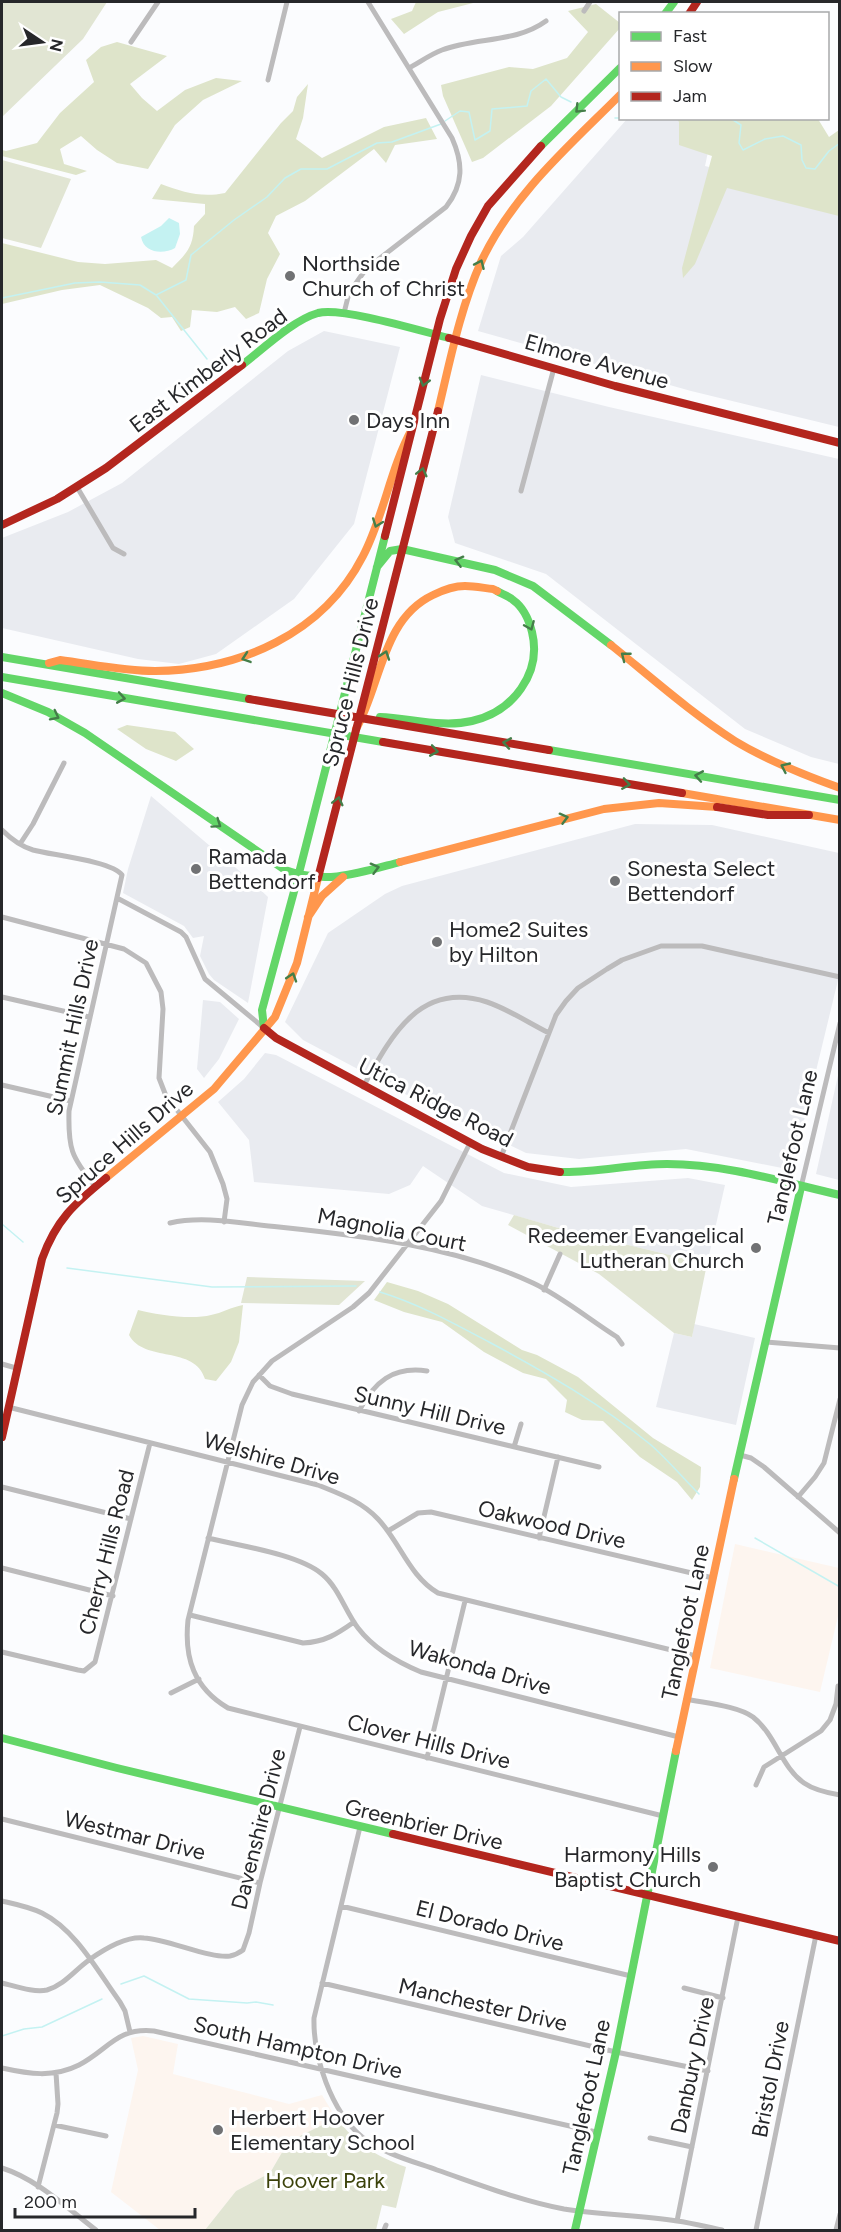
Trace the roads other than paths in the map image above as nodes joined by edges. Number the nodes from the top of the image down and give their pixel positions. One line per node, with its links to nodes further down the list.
1 (158, 2): 7 (street)
2 (287, 2): 10 (street)
3 (368, 2): 8 (street)
4 (590, 2): 5 (street)
5 (584, 11)
6 (546, 21): 8 (street)
7 (131, 42)
8 (409, 68): 12 (street)
9 (619, 70): 13 (main road, one-way to 13)
10 (268, 80)
11 (619, 97): 14 (main road, one-way to 11)
12 (344, 313): 13 (main road, Elmore Avenue); 18 (main road, East Kimberly Road)
13 (436, 336): 14 (main road, Elmore Avenue); 16 (main road, Spruce Hills Drive, one-way to 16)
14 (456, 339): 15 (main road, Elmore Avenue); 21 (main road, Spruce Hills Drive, one-way to 14)
15 (554, 368): 17 (main road, Elmore Avenue); 19 (street)
16 (411, 429): 23 (main road, Spruce Hills Drive); 25 (main road, one-way to 25)
17 (840, 443)
18 (77, 487): 20 (main road, East Kimberly Road); 22 (street)
19 (521, 491)
20 (2, 525)
21 (402, 549): 23 (main road); 29 (main road, Spruce Hills Drive); 31 (main road, one-way to 21)
22 (124, 554)
23 (377, 567): 37 (main road, Spruce Hills Drive)
24 (2, 657): 25 (main road)
25 (45, 664): 28 (main road)
26 (2, 677): 33 (main road, one-way to 33)
27 (2, 693): 37 (main road, one-way to 37)
28 (383, 719): 29 (main road, one-way to 28); 32 (main road, one-way to 28)
29 (357, 729): 39 (main road, Spruce Hills Drive, one-way to 29)
30 (64, 763): 36 (street)
31 (840, 788)
32 (840, 800)
33 (809, 815): 34 (main road); 38 (main road, one-way to 33)
34 (840, 820)
35 (2, 830): 36 (street)
36 (20, 844): 40 (street, Summit Hills Drive)
37 (299, 873): 39 (main road); 48 (main road, Spruce Hills Drive)
38 (344, 877): 39 (main road); 42 (main road)
39 (318, 878): 42 (main road, Spruce Hills Drive)
40 (117, 898): 43 (street, Summit Hills Drive); 48 (street, Utica Ridge Road)
41 (2, 916): 43 (street)
42 (308, 917): 48 (main road, Spruce Hills Drive, one-way to 42)
43 (106, 944): 46 (street, Summit Hills Drive); 53 (street)
44 (840, 977): 49 (street)
45 (2, 997): 46 (street)
46 (89, 1017): 52 (street, Summit Hills Drive)
47 (840, 1023): 57 (street, Tanglefoot Lane)
48 (264, 1028): 51 (main road, Utica Ridge Road); 53 (main road, Spruce Hills Drive)
49 (549, 1033): 51 (street); 55 (street)
50 (2, 1085): 52 (street)
51 (363, 1087): 54 (main road, Utica Ridge Road)
52 (71, 1101): 56 (street, Summit Hills Drive)
53 (181, 1115): 56 (main road, Spruce Hills Drive); 59 (street)
54 (470, 1143): 55 (main road, Utica Ridge Road); 61 (street, Clover Hills Drive)
55 (501, 1157): 57 (main road, Utica Ridge Road)
56 (95, 1186): 68 (main road, Spruce Hills Drive)
57 (801, 1187): 58 (main road, Utica Ridge Road); 64 (main road, Tanglefoot Lane)
58 (840, 1195)
59 (224, 1222): 60 (street, Magnolia Court); 61 (street, Magnolia Court)
60 (170, 1223)
61 (407, 1244): 63 (street, Magnolia Court); 70 (street, Clover Hills Drive)
62 (560, 1254): 63 (street)
63 (544, 1290): 65 (street, Magnolia Court)
64 (766, 1342): 66 (street); 78 (main road, Tanglefoot Lane)
65 (622, 1344)
66 (840, 1348)
67 (2, 1364): 68 (street)
68 (16, 1368): 72 (main road, Spruce Hills Drive)
69 (427, 1371): 73 (street)
70 (259, 1375): 73 (street, Sunny Hill Drive); 80 (street, Clover Hills Drive)
71 (840, 1399): 83 (street)
72 (8, 1407): 75 (main road, Spruce Hills Drive); 76 (street, Welshire Drive)
73 (359, 1411): 77 (street, Sunny Hill Drive)
74 (521, 1424): 77 (street)
75 (2, 1437)
76 (150, 1443): 80 (street, Welshire Drive); 84 (street, Cherry Hills Road)
77 (514, 1447): 79 (street, Sunny Hill Drive)
78 (740, 1455): 83 (street); 90 (main road, Tanglefoot Lane)
79 (558, 1458): 81 (street, Sunny Hill Drive); 88 (street)
80 (227, 1462): 85 (street, Welshire Drive); 87 (street, Clover Hills Drive)
81 (599, 1467)
82 (2, 1487): 84 (street)
83 (798, 1497): 86 (street)
84 (131, 1519): 91 (street, Cherry Hills Road)
85 (388, 1531): 88 (street, Oakwood Drive); 92 (street, Welshire Drive)
86 (840, 1533)
87 (208, 1538): 93 (street, Clover Hills Drive); 94 (street, Wakonda Drive)
88 (539, 1538): 90 (street, Oakwood Drive)
89 (2, 1568): 91 (street)
90 (712, 1578): 96 (main road, Tanglefoot Lane)
91 (113, 1596): 95 (street, Cherry Hills Road)
92 (465, 1601): 96 (street, Welshire Drive); 98 (street)
93 (190, 1615): 94 (street); 97 (street, Clover Hills Drive)
94 (354, 1622): 98 (street, Wakonda Drive)
95 (2, 1652)
96 (696, 1656): 101 (main road, Tanglefoot Lane)
97 (199, 1679): 100 (street); 102 (street, Clover Hills Drive)
98 (447, 1679): 103 (street, Wakonda Drive); 106 (street)
99 (838, 1686): 105 (street)
100 (171, 1693)
101 (686, 1699): 103 (main road, Tanglefoot Lane); 105 (street)
102 (300, 1727): 106 (street, Clover Hills Drive); 109 (street, Davenshire Drive)
103 (679, 1737): 110 (main road, Tanglefoot Lane)
104 (2, 1738): 109 (main road, Greenbrier Drive)
105 (782, 1756): 107 (street); 108 (street)
106 (427, 1758): 110 (street, Clover Hills Drive)
107 (756, 1785)
108 (840, 1795)
109 (279, 1807): 112 (main road, Greenbrier Drive); 113 (street, Davenshire Drive)
110 (663, 1816): 114 (main road, Tanglefoot Lane)
111 (2, 1819): 113 (street, Westmar Drive)
112 (360, 1827): 114 (main road, Greenbrier Drive); 116 (street)
113 (260, 1883): 120 (street, Davenshire Drive)
114 (646, 1895): 117 (main road, Greenbrier Drive); 121 (main road, Tanglefoot Lane)
115 (2, 1901): 120 (street)
116 (341, 1906): 121 (street, El Dorado Drive); 123 (street)
117 (738, 1917): 118 (main road, Greenbrier Drive); 125 (street, Danbury Drive)
118 (816, 1935): 119 (main road, Greenbrier Drive); 145 (street, Bristol Drive)
119 (840, 1941)
120 (89, 1960): 122 (street); 126 (street)
121 (631, 1976): 127 (main road, Tanglefoot Lane)
122 (2, 1983)
123 (322, 1983): 127 (street, Manchester Drive); 129 (street)
124 (684, 1988): 125 (street)
125 (723, 1998): 130 (street, Danbury Drive)
126 (130, 2032): 129 (street, South Hampton Drive); 131 (street, South Hampton Drive)
127 (616, 2052): 130 (street, Manchester Drive); 133 (main road, Tanglefoot Lane)
128 (2, 2067): 131 (street, South Hampton Drive)
129 (322, 2070): 133 (street, South Hampton Drive); 139 (street)
130 (708, 2071): 136 (street, Danbury Drive)
131 (56, 2073): 132 (street)
132 (54, 2125): 134 (street); 138 (street)
133 (596, 2132): 139 (main road, Tanglefoot Lane)
134 (106, 2136)
135 (650, 2138): 136 (street)
136 (692, 2147): 141 (street, Danbury Drive)
137 (2, 2168): 138 (street)
138 (38, 2187): 142 (street)
139 (580, 2211): 141 (street); 143 (main road, Tanglefoot Lane)
140 (840, 2214): 146 (street)
141 (677, 2221): 144 (street)
142 (96, 2230)
143 (575, 2230)
144 (722, 2230)
145 (756, 2230)
146 (836, 2230)

